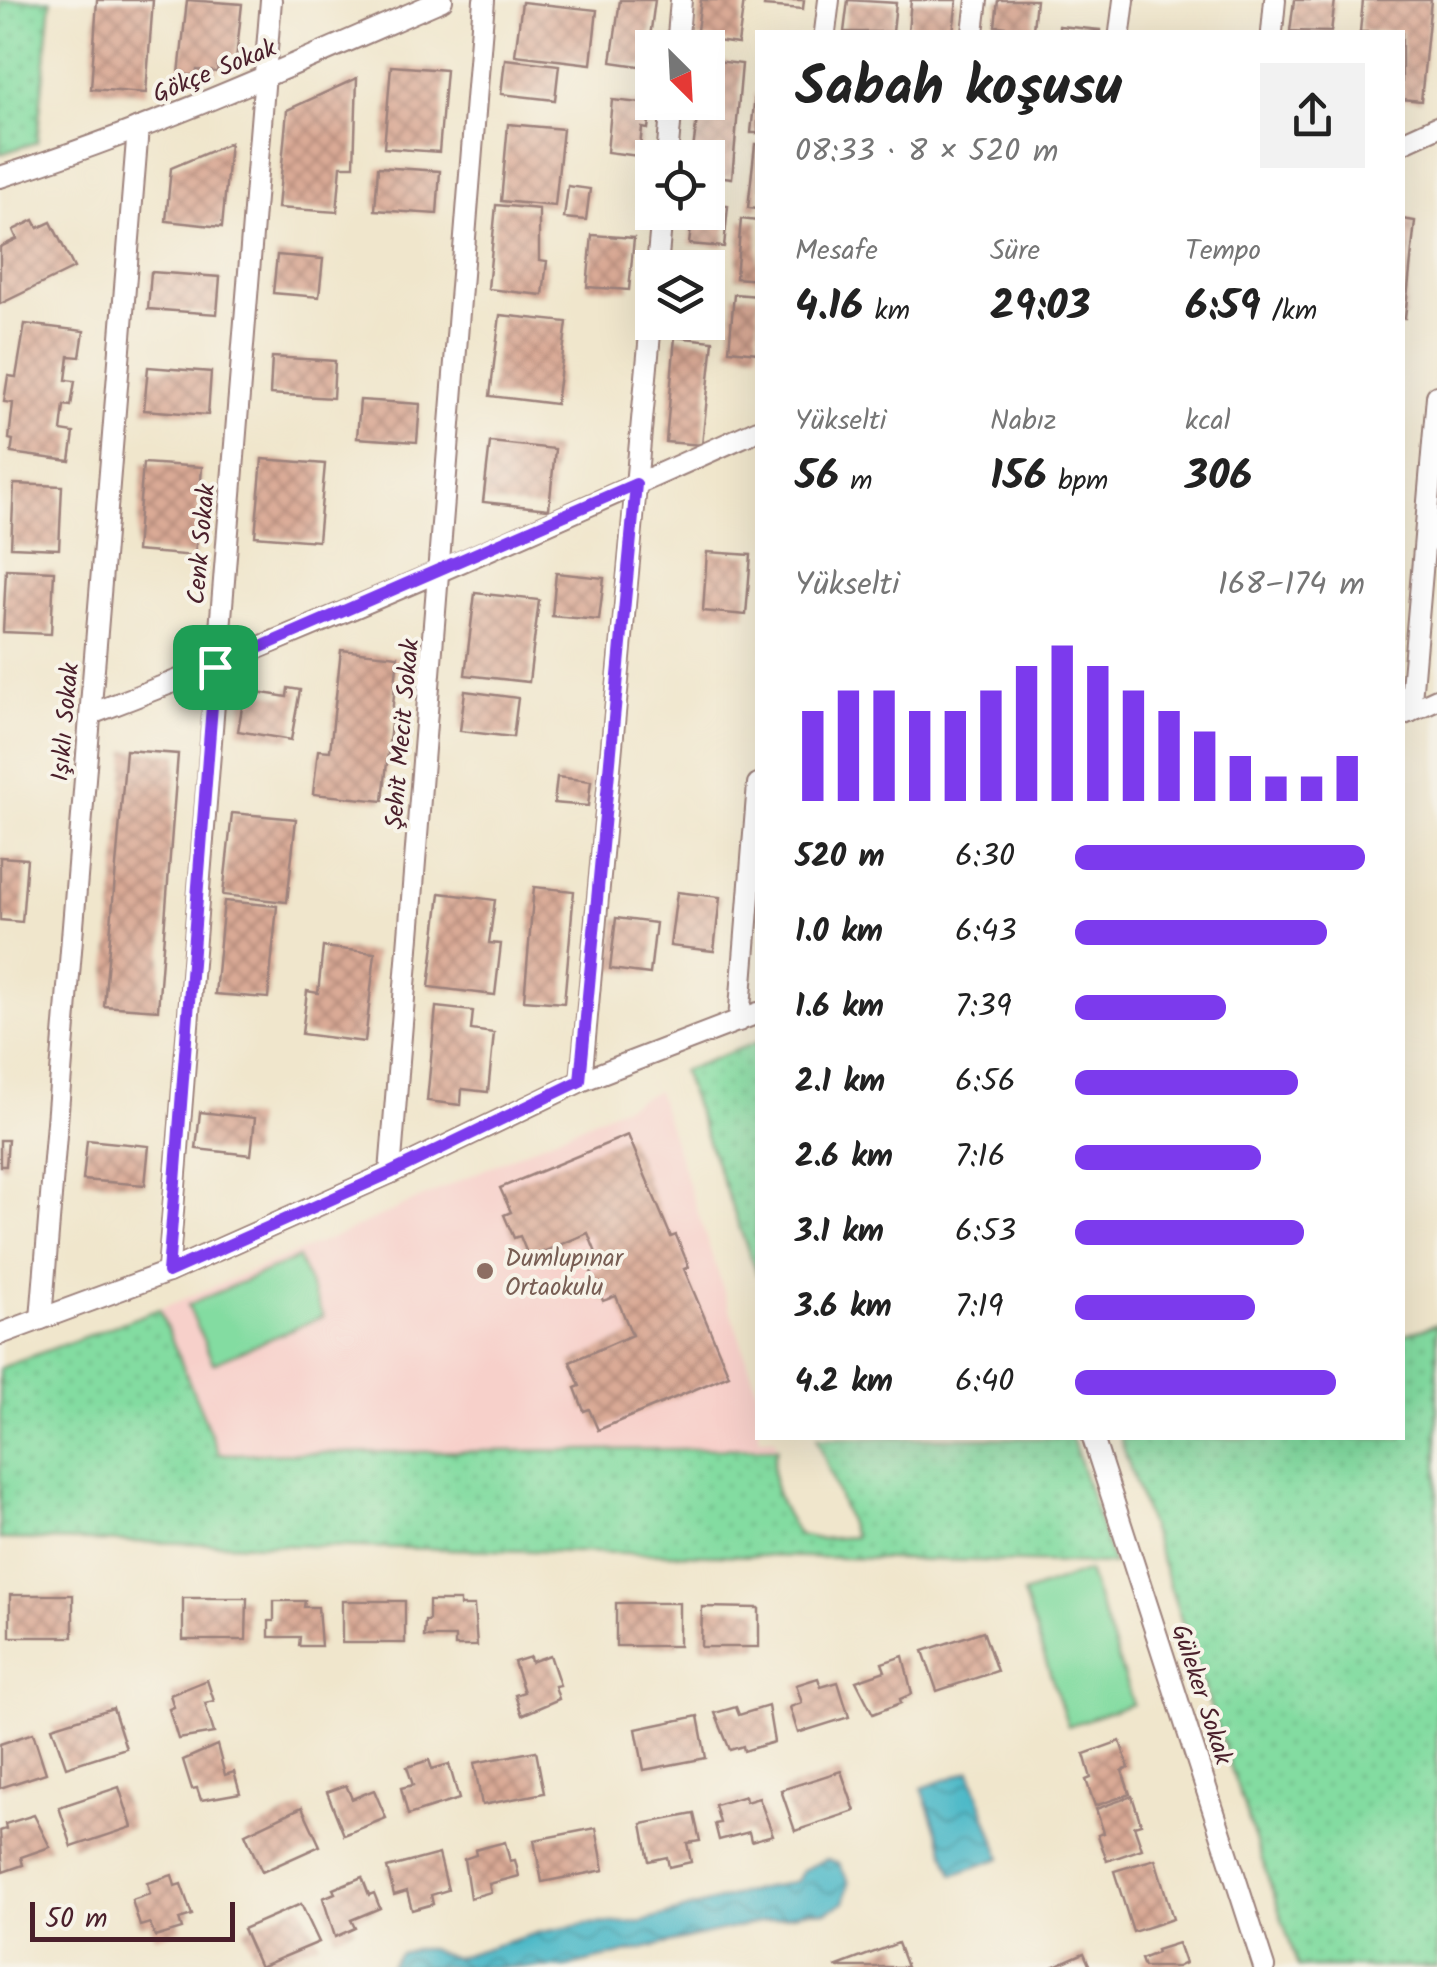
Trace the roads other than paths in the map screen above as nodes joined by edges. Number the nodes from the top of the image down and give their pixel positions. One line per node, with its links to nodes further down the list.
1 (271, 0): 14 (street, Cenk Sokak)
2 (442, 0): 14 (street, Gökçe Sokak)
3 (484, 0): 23 (street, Şehit Mecit Sokak)
4 (682, 0): 9 (street)
5 (829, 0): 10 (street)
6 (977, 0): 11 (street)
7 (1124, 0): 12 (street)
8 (1275, 0): 13 (street)
9 (679, 30)
10 (825, 30)
11 (974, 30)
12 (1120, 30)
13 (1272, 30)
14 (264, 78): 16 (street, Gökçe Sokak); 24 (street, Cenk Sokak)
15 (1437, 127): 17 (street)
16 (138, 128): 18 (street, Gökçe Sokak); 27 (street, Işıklı Sokak)
17 (1405, 141)
18 (0, 177)
19 (649, 340): 22 (street)
20 (1437, 396): 26 (street)
21 (755, 431): 22 (street)
22 (636, 484): 23 (street); 30 (street)
23 (440, 571): 24 (street); 31 (street, Şehit Mecit Sokak)
24 (215, 667): 27 (street); 32 (street, Cenk Sokak)
25 (1437, 699): 26 (street)
26 (1406, 713)
27 (91, 714): 33 (street, Işıklı Sokak)
28 (755, 854): 29 (street)
29 (748, 1017): 30 (street)
30 (580, 1081): 31 (street)
31 (390, 1173): 32 (street)
32 (168, 1272): 33 (street)
33 (41, 1320): 34 (street)
34 (0, 1334)
35 (1094, 1440): 36 (street, Güleker Sokak)
36 (1264, 1967)

